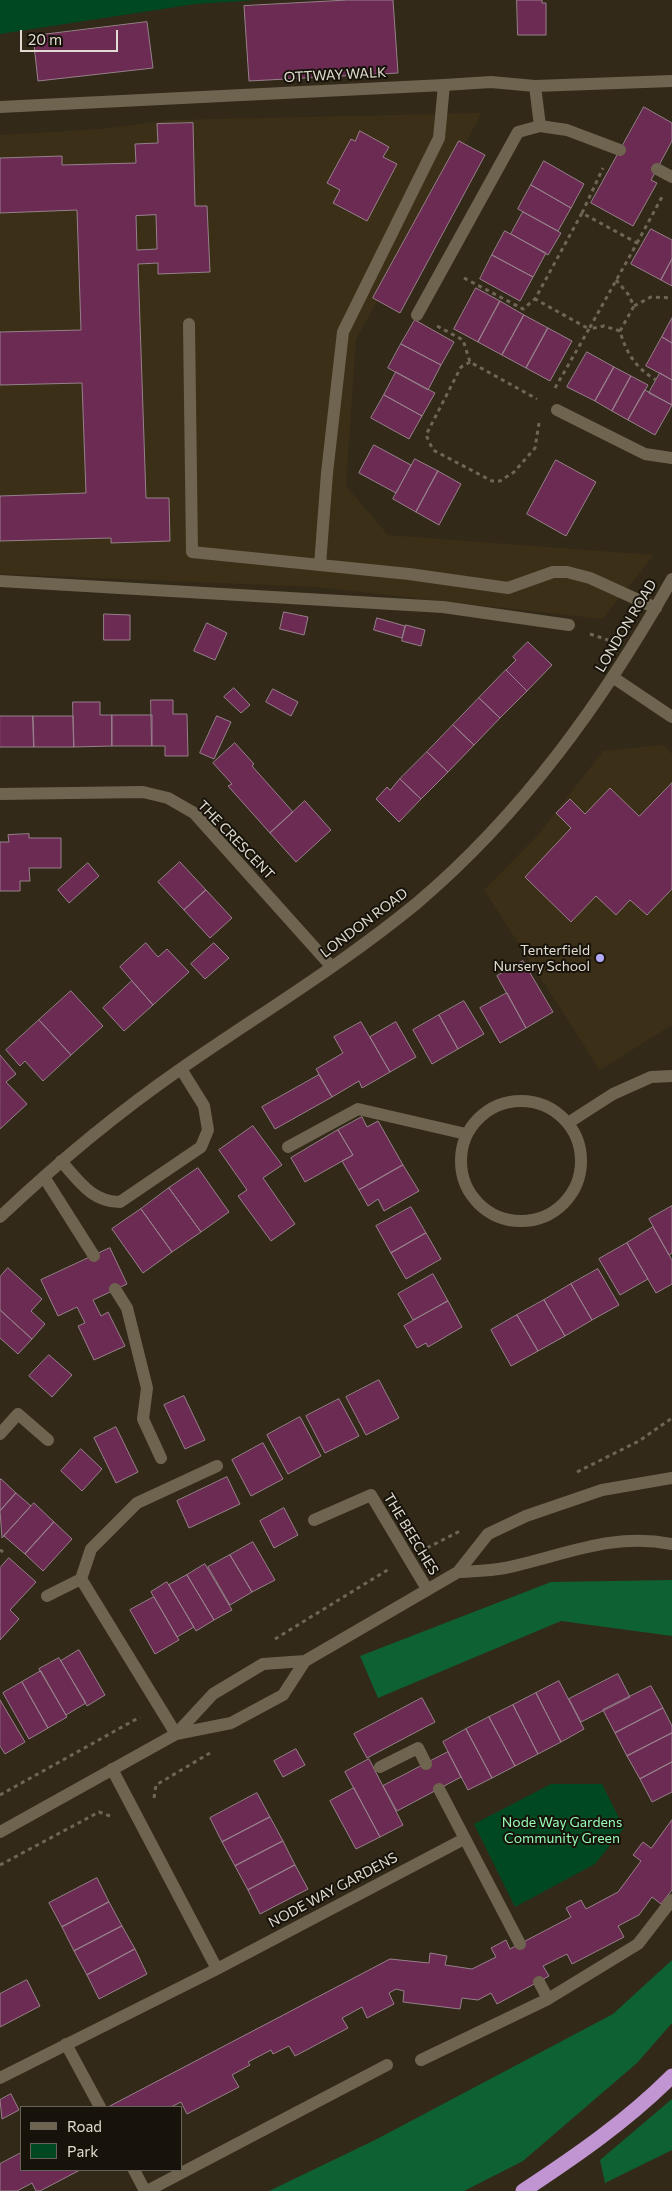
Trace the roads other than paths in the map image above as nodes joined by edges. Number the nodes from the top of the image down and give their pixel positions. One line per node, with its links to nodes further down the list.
1 (672, 81): 3 (street, OTTWAY WALK)
2 (444, 85): 3 (street, OTTWAY WALK); 4 (street, OTTWAY WALK); 13 (street)
3 (535, 86): 5 (street)
4 (0, 107)
5 (540, 126): 6 (street); 9 (street)
6 (617, 149)
7 (657, 169): 8 (street)
8 (672, 177)
9 (417, 315)
10 (189, 324): 13 (street)
11 (552, 407): 12 (street)
12 (672, 458)
13 (320, 565): 16 (street)
14 (672, 579): 16 (street, LONDON ROAD)
15 (0, 581): 17 (street)
16 (656, 608): 18 (street, LONDON ROAD)
17 (569, 625)
18 (614, 678): 19 (street); 21 (street, LONDON ROAD)
19 (672, 717)
20 (0, 794): 21 (street, THE CRESCENT)
21 (331, 966): 22 (street, LONDON ROAD)
22 (181, 1069): 27 (street, LONDON ROAD); 27 (street)
23 (672, 1076): 24 (street)
24 (568, 1123): 25 (street); 25 (street)
25 (466, 1134): 26 (street)
26 (288, 1147)
27 (61, 1161): 28 (street, LONDON ROAD)
28 (44, 1177): 29 (street, LONDON ROAD); 30 (street)
29 (0, 1217)
30 (94, 1256)
31 (115, 1290): 34 (street)
32 (0, 1434): 33 (street)
33 (48, 1440)
34 (161, 1458)
35 (217, 1466): 40 (street)
36 (672, 1478): 39 (street)
37 (314, 1520): 41 (street, THE BEECHES)
38 (672, 1544): 39 (street)
39 (458, 1572): 41 (street)
40 (81, 1579): 42 (street); 44 (street)
41 (427, 1589): 43 (street)
42 (47, 1596)
43 (305, 1661): 44 (street); 44 (street)
44 (176, 1734): 47 (street)
45 (426, 1764): 46 (street)
46 (380, 1767)
47 (112, 1769): 49 (street); 53 (street)
48 (439, 1789): 50 (street)
49 (0, 1832)
50 (464, 1839): 52 (street); 53 (street, NODE WAY GARDENS)
51 (672, 1900): 55 (street)
52 (520, 1944)
53 (217, 1969): 56 (street, NODE WAY GARDENS)
54 (539, 1982): 55 (street)
55 (548, 1999): 57 (street)
56 (66, 2044): 60 (street, NODE WAY GARDENS); 61 (street)
57 (421, 2060)
58 (387, 2065): 63 (street)
59 (672, 2076): 64 (highway)
60 (0, 2078)
61 (99, 2106)
62 (135, 2171): 63 (street)
63 (146, 2191)
64 (523, 2191)

